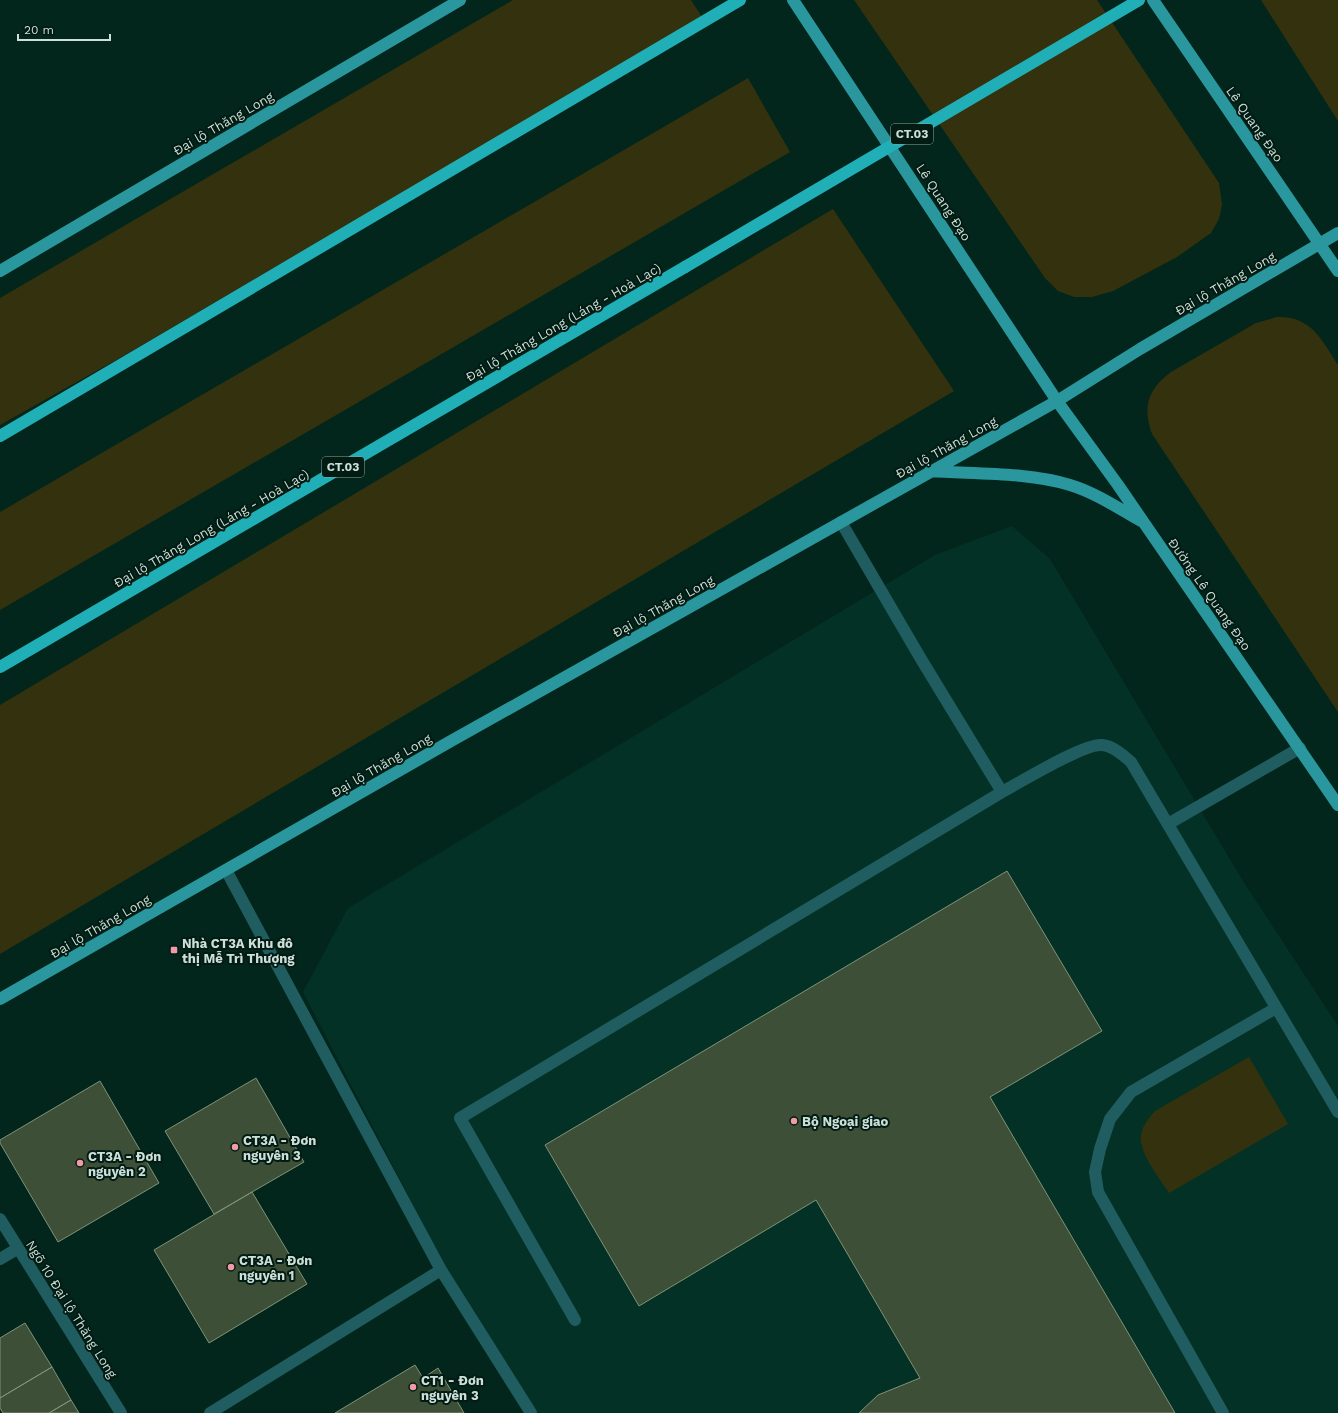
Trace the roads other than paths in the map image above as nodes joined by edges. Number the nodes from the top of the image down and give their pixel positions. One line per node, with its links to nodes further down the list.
1 (460, 0): 8 (main road, Đại lộ Thăng Long)
2 (740, 0): 11 (highway)
3 (793, 0): 10 (main road, Lê Quang Đạo)
4 (1139, 0): 15 (highway, Đại lộ Thăng Long (Láng - Hoà Lạc) / CT.03, bridge)
5 (1153, 0): 7 (main road, Lê Quang Đạo)
6 (1338, 233): 7 (main road, Đại lộ Thăng Long)
7 (1320, 244): 9 (main road); 10 (main road, Đại lộ Thăng Long)
8 (0, 271)
9 (1338, 271)
10 (1057, 401): 12 (main road, Đại lộ Thăng Long); 14 (main road, Đường Lê Quang Đạo)
11 (0, 436)
12 (930, 471): 13 (main road, Đại lộ Thăng Long); 14 (main road)
13 (841, 522): 17 (street); 20 (main road, Đại lộ Thăng Long)
14 (1144, 524): 16 (main road, Đường Lê Quang Đạo)
15 (0, 667)
16 (1300, 748): 18 (main road, Đường Lê Quang Đạo); 19 (street)
17 (1002, 792): 19 (street); 28 (street)
18 (1338, 805)
19 (1168, 824): 22 (street)
20 (226, 870): 21 (main road, Đại lộ Thăng Long); 27 (street)
21 (0, 999)
22 (1276, 1008): 23 (street); 32 (street)
23 (1338, 1112)
24 (0, 1219): 25 (street, Ngõ 10 Đại lộ Thăng Long)
25 (17, 1249): 26 (street); 29 (street, Ngõ 10 Đại lộ Thăng Long)
26 (0, 1259)
27 (441, 1270): 30 (street); 31 (street)
28 (575, 1320)
29 (121, 1413)
30 (210, 1413)
31 (530, 1413)
32 (1223, 1413)

